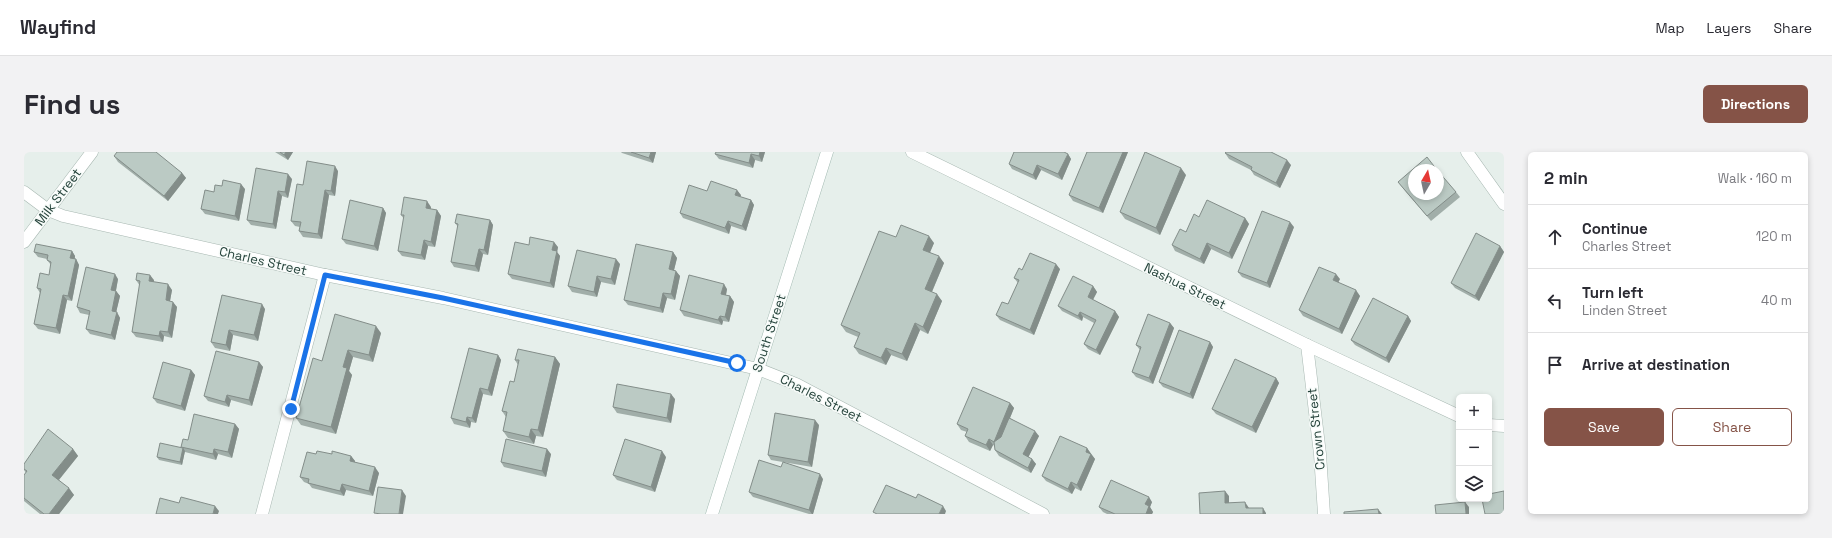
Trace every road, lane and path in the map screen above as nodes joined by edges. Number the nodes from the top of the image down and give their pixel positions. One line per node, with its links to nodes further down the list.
1 (92, 152): 7 (street, Milk Street)
2 (827, 152): 11 (street, South Street)
3 (912, 152): 10 (street, Nashua Street)
4 (1467, 152): 6 (street)
5 (24, 192): 7 (street, Charles Street)
6 (1504, 204)
7 (48, 210): 8 (street, Milk Street); 9 (street, Charles Street)
8 (24, 242)
9 (325, 275): 11 (street, Charles Street); 16 (street)
10 (1306, 345): 12 (street, Nashua Street); 18 (street, Crown Street)
11 (758, 369): 15 (street, Charles Street); 17 (street, South Street)
12 (1456, 415)
13 (1492, 425): 14 (street)
14 (1504, 426)
15 (1036, 512)
16 (262, 514)
17 (712, 514)
18 (1324, 514)

